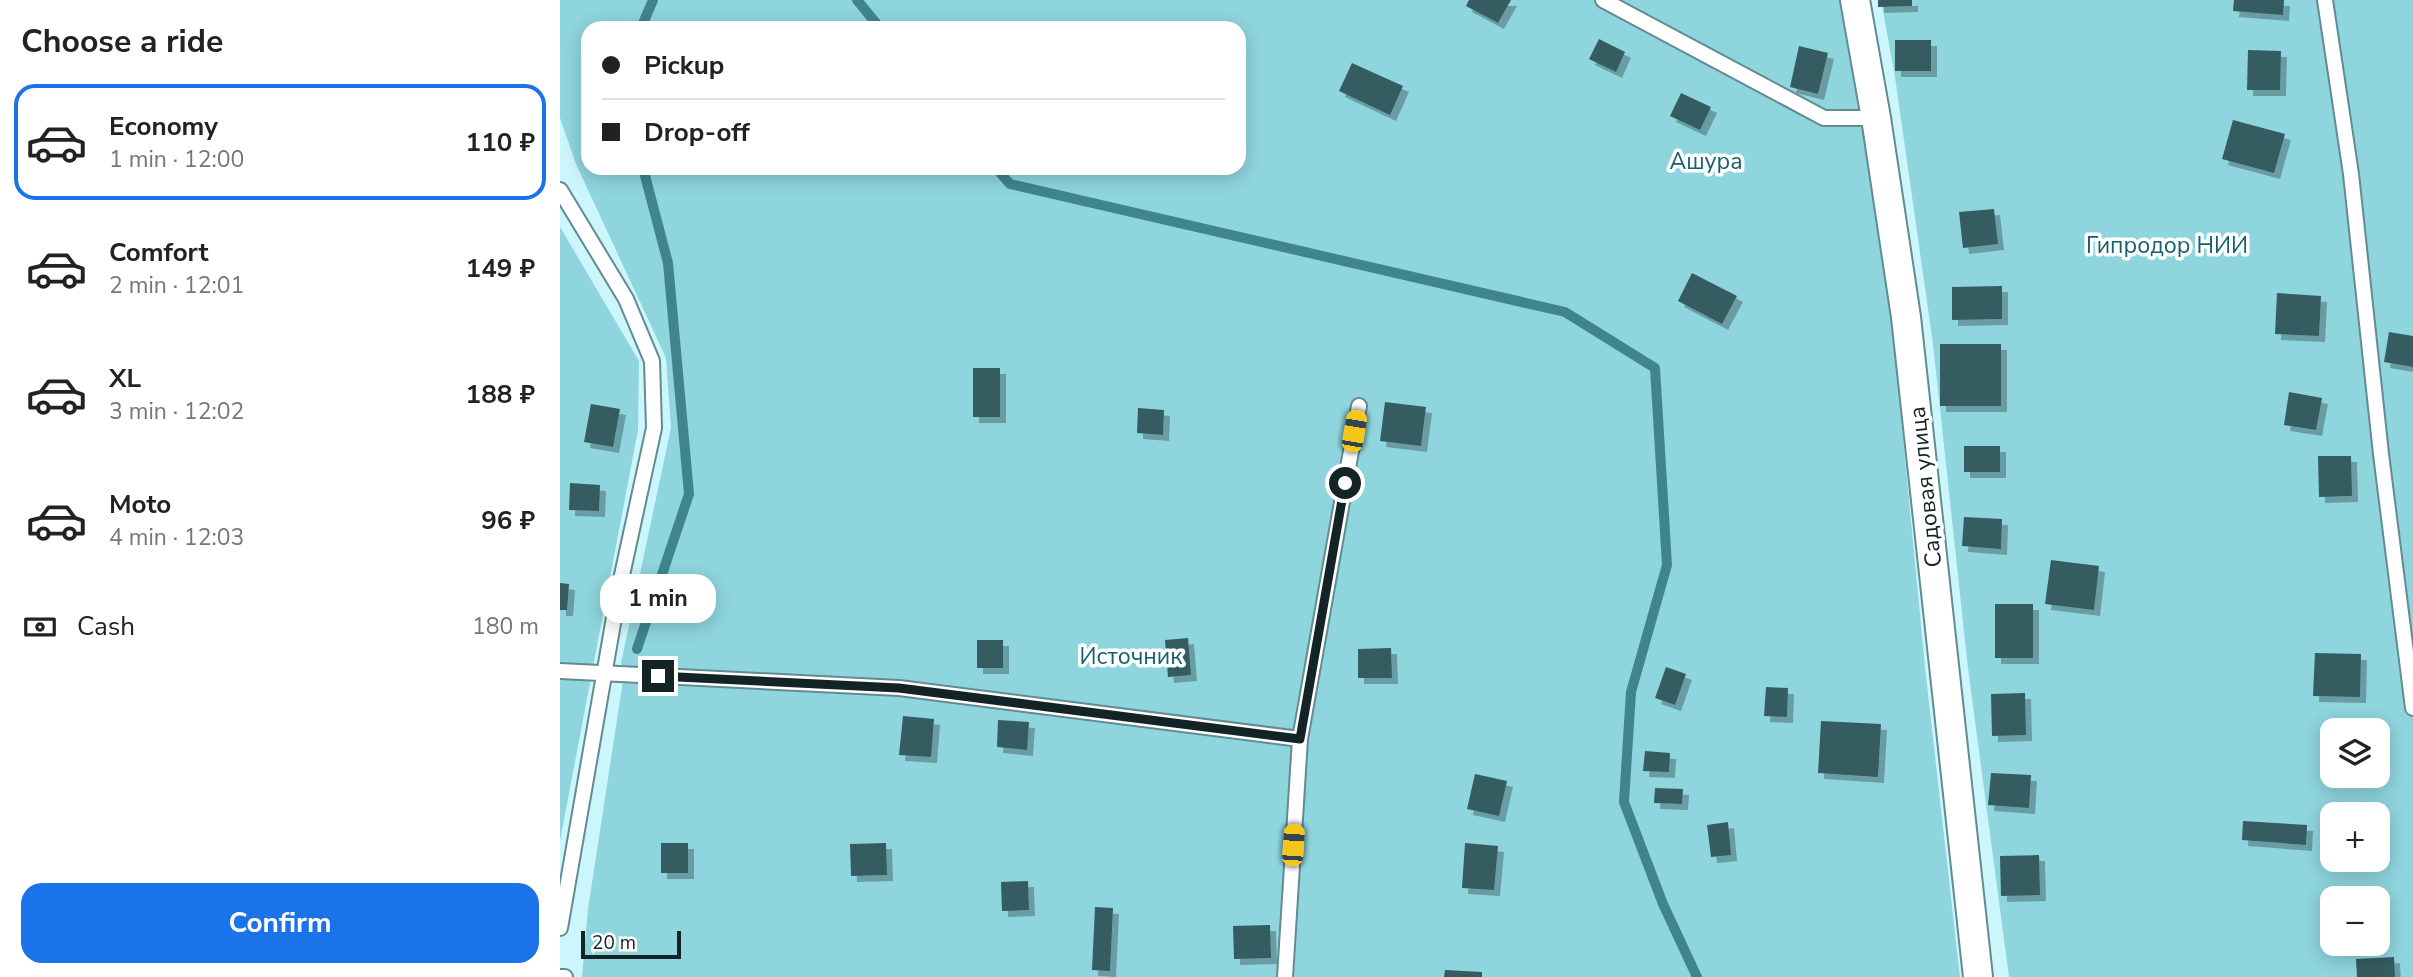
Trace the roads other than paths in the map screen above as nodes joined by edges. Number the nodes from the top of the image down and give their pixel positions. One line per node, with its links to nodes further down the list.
1 (1603, 0): 4 (lane)
2 (1855, 0): 4 (street, Садовая улица)
3 (2325, 0): 9 (lane)
4 (1876, 117): 13 (street, Садовая улица)
5 (560, 190): 8 (lane)
6 (1359, 406): 10 (lane)
7 (560, 671): 8 (lane)
8 (605, 674): 10 (lane); 11 (lane)
9 (2413, 708)
10 (1300, 739): 12 (lane)
11 (560, 928)
12 (1284, 977)
13 (1978, 977)

